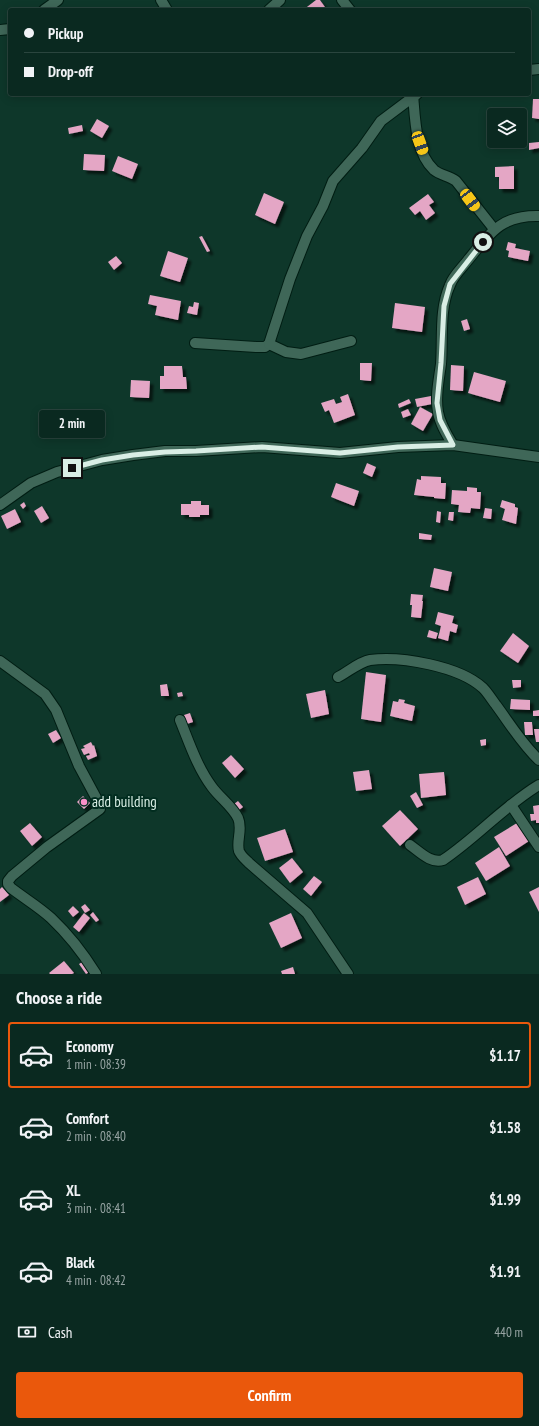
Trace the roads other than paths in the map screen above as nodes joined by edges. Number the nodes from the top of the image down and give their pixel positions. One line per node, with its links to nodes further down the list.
1 (58, 0): 4 (street)
2 (280, 0): 5 (street)
3 (342, 0): 6 (street)
4 (47, 8)
5 (271, 8)
6 (348, 8)
7 (414, 96): 13 (street)
8 (415, 96): 10 (street)
9 (539, 216): 10 (street)
10 (494, 229): 14 (street)
11 (351, 341): 13 (street)
12 (195, 343): 13 (street)
13 (269, 344)
14 (453, 445): 15 (street); 16 (street)
15 (539, 457)
16 (0, 505)
17 (0, 661): 25 (street)
18 (338, 677): 20 (street)
19 (180, 720): 26 (street)
20 (539, 760)
21 (539, 785): 22 (street)
22 (511, 805): 23 (street); 24 (street)
23 (410, 845)
24 (539, 847)
25 (96, 974)
26 (348, 974)

